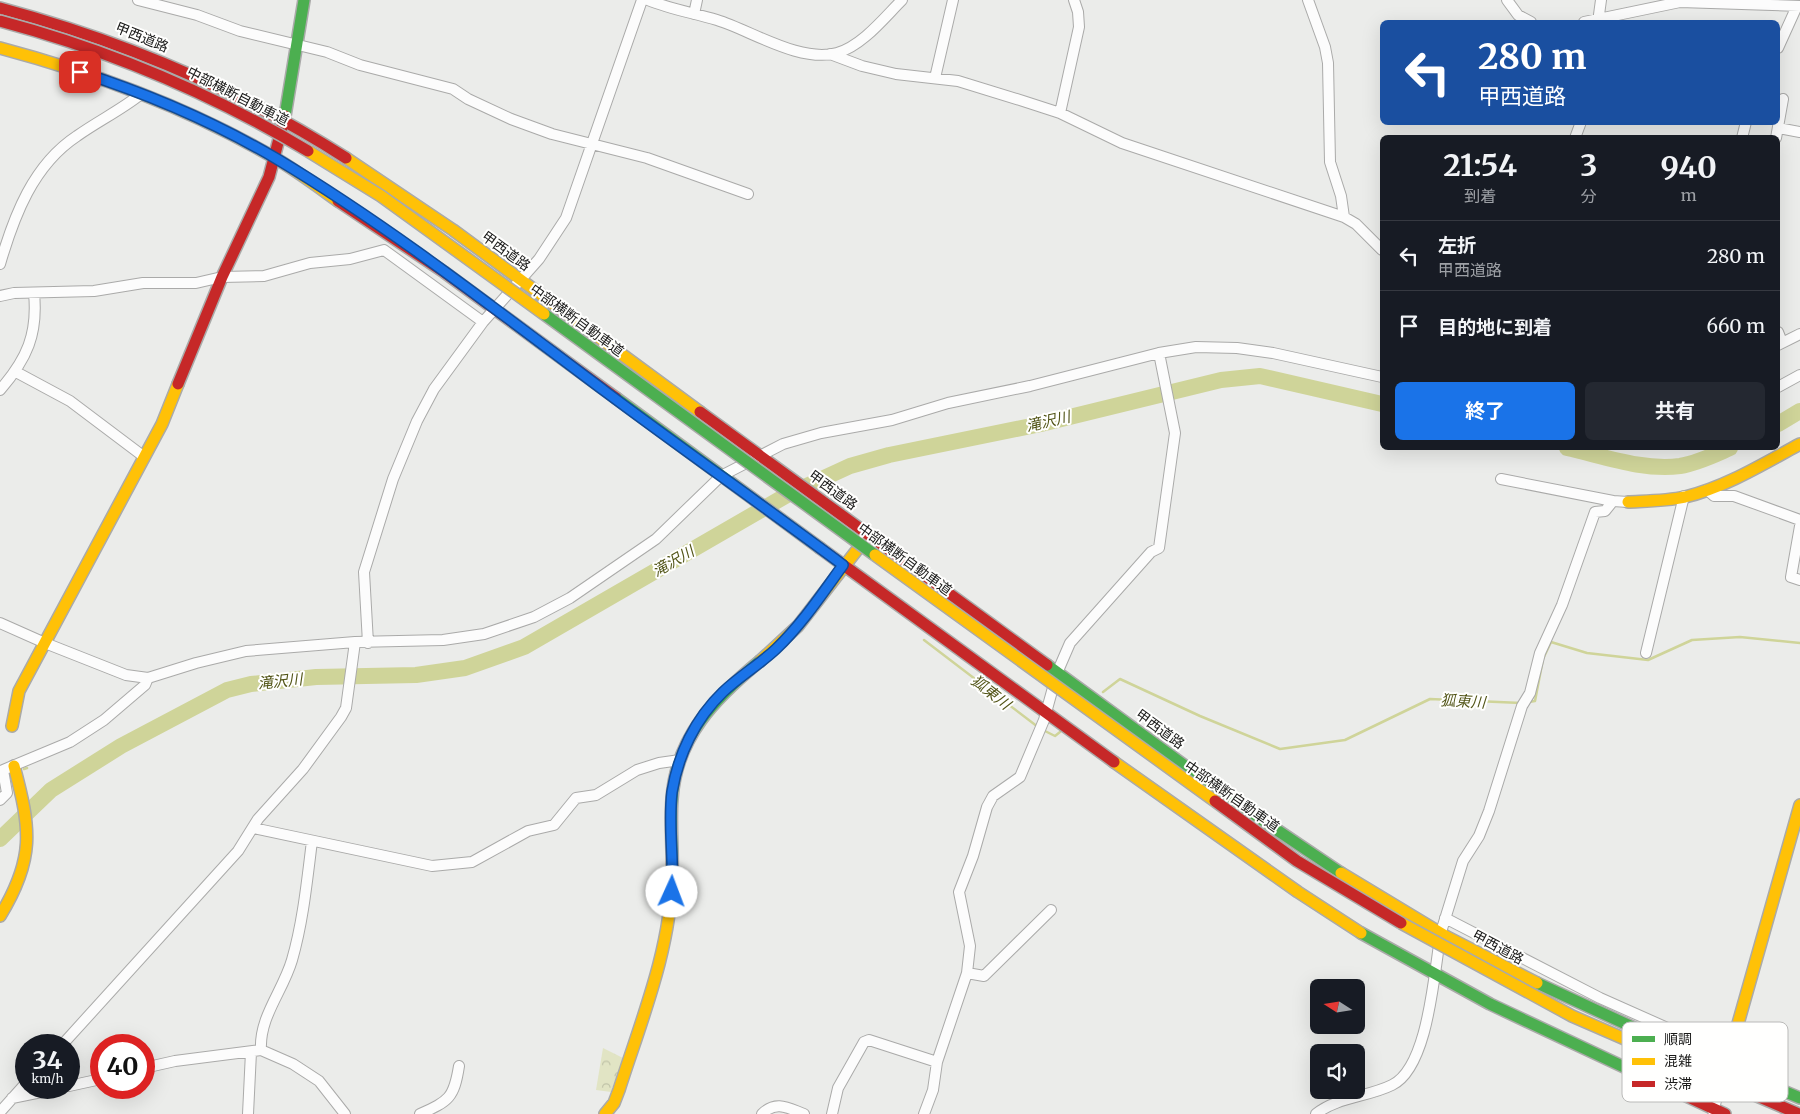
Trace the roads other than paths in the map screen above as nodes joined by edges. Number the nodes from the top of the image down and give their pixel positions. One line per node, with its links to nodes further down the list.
1 (138, 0): 20 (street)
2 (304, 0): 20 (main road)
3 (642, 0): 32 (street)
4 (648, 0): 14 (street)
5 (698, 0): 14 (street)
6 (902, 0): 22 (street)
7 (953, 0): 23 (street)
8 (1074, 0): 26 (street)
9 (1308, 0): 37 (street)
10 (1507, 0): 15 (street)
11 (1601, 0): 16 (street)
12 (1798, 6): 17 (street); 19 (street)
13 (0, 8): 28 (main road, 甲西道路)
14 (694, 14): 22 (street)
15 (1528, 20)
16 (1598, 20)
17 (1602, 20)
18 (0, 21): 93 (main road, 中部横断自動車道, bridge)
19 (1780, 44)
20 (296, 46): 28 (main road); 32 (street)
21 (0, 48): 24 (main road)
22 (830, 54): 23 (street)
23 (935, 78): 26 (street)
24 (141, 94): 33 (main road); 39 (street)
25 (1783, 99): 27 (street)
26 (1060, 113): 37 (street)
27 (1780, 116)
28 (284, 121): 31 (main road); 41 (main road, 甲西道路)
29 (1800, 132): 30 (street)
30 (1777, 133)
31 (279, 141): 33 (main road); 34 (main road); 35 (main road)
32 (590, 143): 36 (street); 41 (street)
33 (252, 146): 34 (main road)
34 (276, 158): 35 (main road); 40 (main road)
35 (290, 168): 44 (main road)
36 (748, 194)
37 (1344, 217): 38 (street)
38 (1380, 248)
39 (0, 264)
40 (222, 276): 42 (street); 45 (street); 56 (main road)
41 (520, 280): 44 (street); 55 (main road, 甲西道路)
42 (34, 293): 43 (street); 49 (street)
43 (0, 296)
44 (495, 310): 45 (street); 57 (main road)
45 (483, 322): 70 (street)
46 (1800, 334): 47 (street)
47 (1780, 344)
48 (1161, 358): 51 (street); 55 (street); 73 (street)
49 (16, 372): 53 (street); 56 (street)
50 (1800, 374): 52 (street)
51 (1380, 377)
52 (1780, 386)
53 (0, 390)
54 (1800, 444): 59 (main road)
55 (758, 455): 57 (street); 65 (main road, 甲西道路)
56 (143, 456): 69 (main road)
57 (721, 476): 66 (main road); 70 (street)
58 (1501, 479): 61 (street)
59 (1707, 490): 60 (main road); 63 (street)
60 (1684, 496): 62 (main road); 72 (street)
61 (1613, 500): 62 (street); 85 (street)
62 (1628, 502)
63 (1800, 520)
64 (1800, 526): 67 (street)
65 (868, 534): 66 (main road); 73 (main road, 甲西道路)
66 (843, 565): 75 (main road); 77 (main road)
67 (1800, 580)
68 (0, 623): 69 (street)
69 (45, 643): 74 (street); 76 (main road)
70 (368, 643): 71 (street)
71 (355, 644): 74 (street); 81 (street)
72 (1646, 653)
73 (1057, 673): 75 (street); 86 (main road, 甲西道路)
74 (148, 678): 78 (street)
75 (1045, 716): 87 (street); 88 (main road)
76 (12, 726)
77 (680, 760): 82 (street); 111 (main road)
78 (14, 766): 79 (street); 84 (main road)
79 (0, 800)
80 (1800, 805): 91 (main road)
81 (252, 828): 82 (street); 92 (street)
82 (312, 841): 94 (street)
83 (1051, 910): 87 (street)
84 (0, 916)
85 (1445, 918): 86 (street); 90 (street)
86 (1441, 932): 88 (street); 89 (main road, 甲西道路)
87 (967, 973): 95 (street)
88 (1434, 974): 98 (main road); 116 (street)
89 (1632, 1022)
90 (1648, 1022)
91 (1738, 1022)
92 (72, 1034)
93 (1622, 1038)
94 (256, 1051): 96 (street); 108 (street); 109 (street)
95 (937, 1062): 114 (street); 115 (street)
96 (155, 1066)
97 (459, 1066): 110 (street)
98 (1622, 1069)
99 (1788, 1092): 103 (main road, 甲西道路)
100 (15, 1095): 102 (street)
101 (15, 1097): 102 (street)
102 (12, 1098): 106 (street)
103 (1800, 1098)
104 (1691, 1102): 107 (main road)
105 (1771, 1102): 118 (main road, 中部横断自動車道, bridge)
106 (0, 1112)
107 (1712, 1112): 117 (main road)
108 (248, 1114)
109 (344, 1114)
110 (420, 1114)
111 (605, 1114)
112 (762, 1114): 113 (street)
113 (804, 1114)
114 (832, 1114)
115 (924, 1114)
116 (1316, 1114)
117 (1725, 1114)
118 (1799, 1114)

